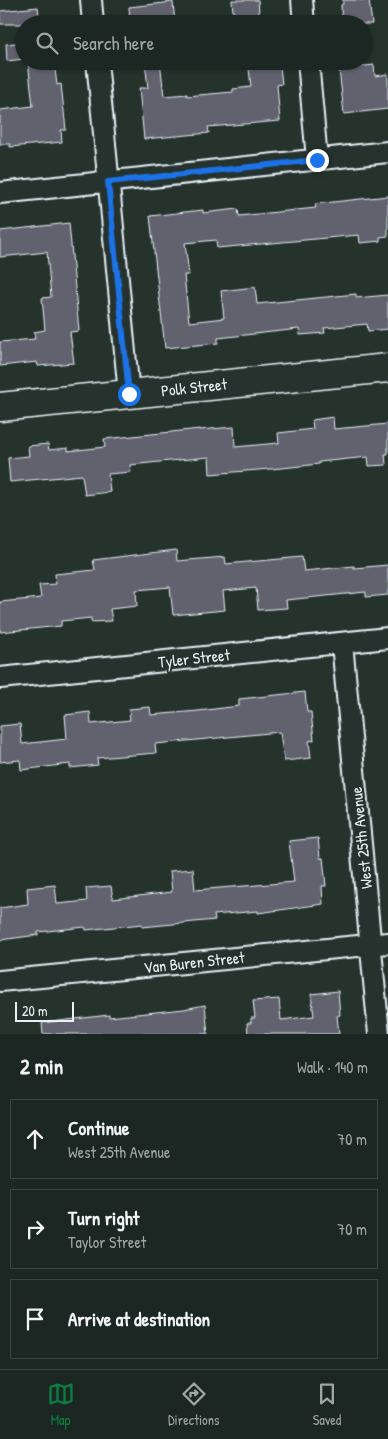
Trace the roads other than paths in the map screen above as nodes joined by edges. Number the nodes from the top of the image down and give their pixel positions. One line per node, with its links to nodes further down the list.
1 (91, 0): 3 (street)
2 (302, 0): 4 (street)
3 (92, 15)
4 (303, 15)
5 (98, 70): 9 (street)
6 (309, 70): 8 (street)
7 (388, 152): 8 (street)
8 (317, 160): 9 (street)
9 (108, 182): 10 (street); 12 (street)
10 (0, 193)
11 (388, 368): 12 (street, Polk Street)
12 (129, 394): 13 (street, Polk Street)
13 (0, 407)
14 (388, 638): 15 (street, Tyler Street)
15 (342, 643): 16 (street, Tyler Street); 17 (street, West 25th Avenue)
16 (0, 678)
17 (380, 944): 18 (street, Van Buren Street); 19 (street, West 25th Avenue)
18 (0, 981)
19 (379, 1034)

